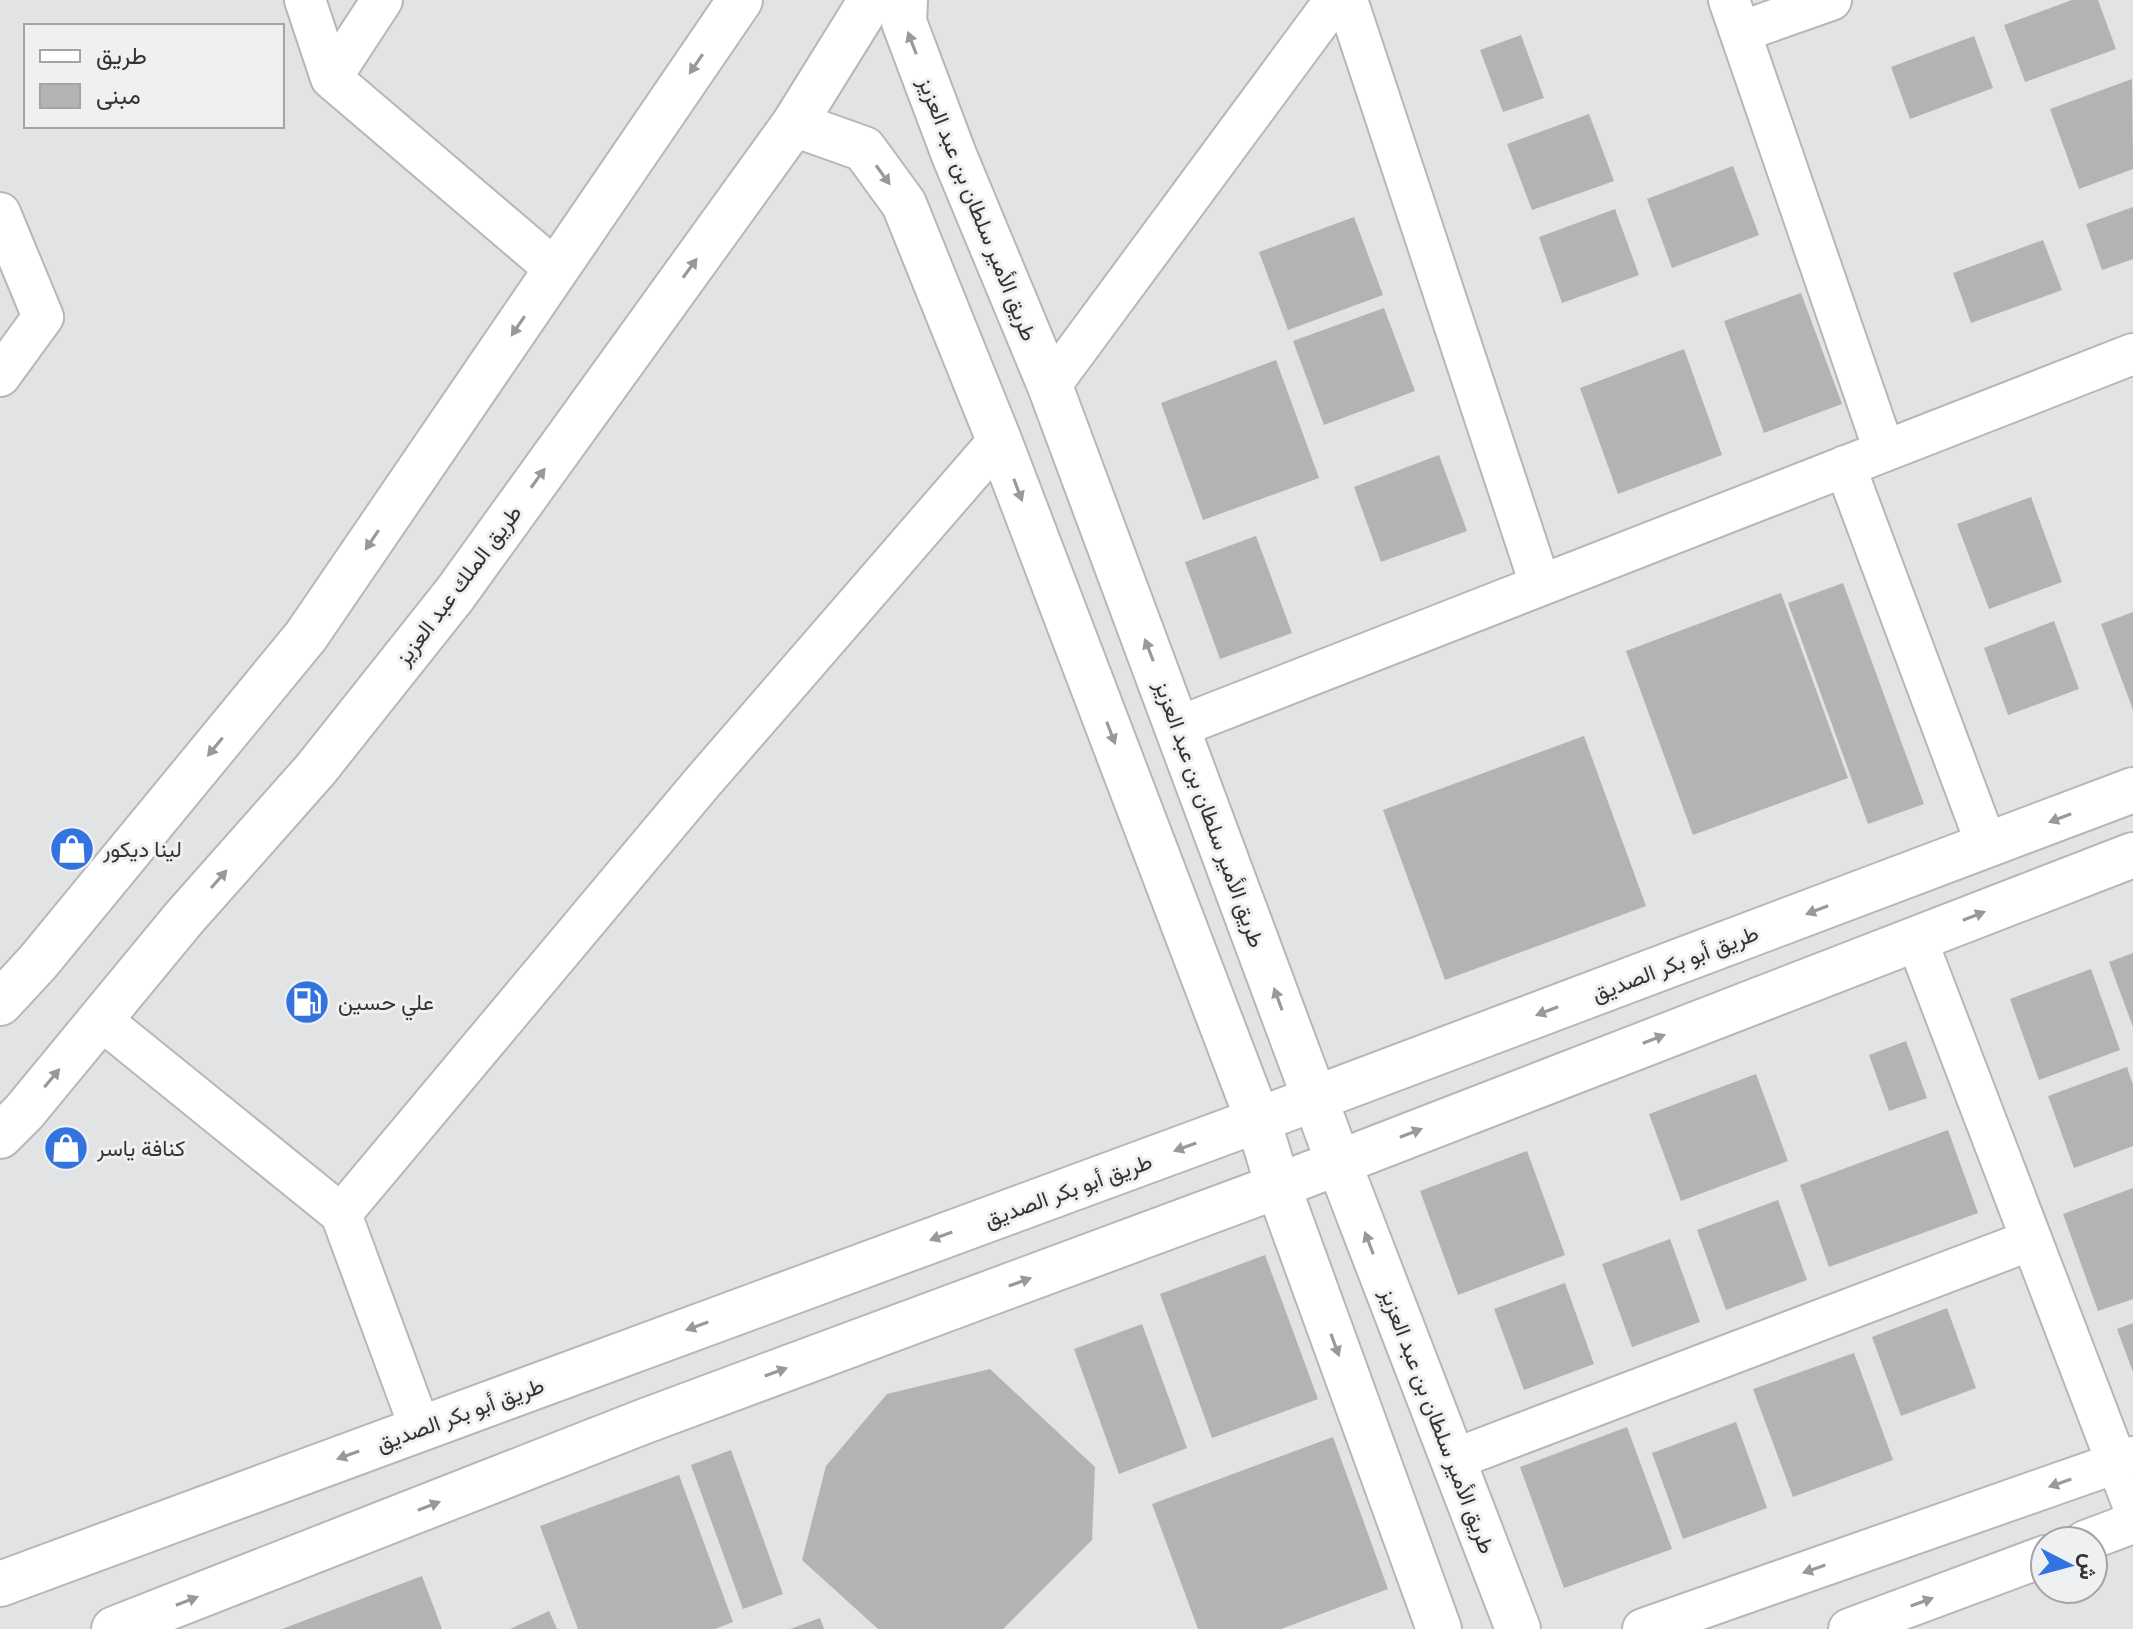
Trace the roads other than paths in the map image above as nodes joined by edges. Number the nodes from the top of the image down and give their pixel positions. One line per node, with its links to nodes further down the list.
1 (305, 0): 10 (street)
2 (382, 0): 10 (street)
3 (740, 0): 13 (main road, one-way to 13)
4 (871, 0): 11 (main road, طريق الملك عبد العزيز)
5 (905, 0): 16 (main road, طريق الأمير سلطان بن عبد العزيز, one-way to 5)
6 (1335, 0): 16 (street)
7 (1347, 0): 20 (street)
8 (1831, 0): 9 (street)
9 (1734, 16): 18 (street)
10 (331, 78): 13 (street)
11 (794, 124): 17 (main road, one-way to 17); 27 (main road, طريق الملك عبد العزيز, one-way to 11)
12 (0, 213): 15 (street)
13 (556, 270): 26 (main road, one-way to 26)
14 (2133, 354): 18 (street)
15 (0, 376)
16 (1050, 386): 21 (main road, طريق الأمير سلطان بن عبد العزيز, one-way to 16)
17 (999, 440): 29 (main road, one-way to 29); 33 (street)
18 (1884, 450): 19 (street)
19 (1845, 466): 20 (street); 23 (street)
20 (1540, 584): 21 (street)
21 (1178, 727): 28 (main road, طريق الأمير سلطان بن عبد العزيز, one-way to 21)
22 (2133, 790): 23 (main road, طريق أبو بكر الصديق, one-way to 23)
23 (1987, 846): 28 (main road, طريق أبو بكر الصديق, one-way to 28)
24 (2133, 855): 25 (main road, one-way to 24)
25 (1916, 938): 31 (main road, one-way to 25); 34 (street)
26 (0, 1003)
27 (100, 1019): 30 (main road, طريق الملك عبد العزيز, one-way to 27); 33 (street)
28 (1315, 1098): 29 (main road, طريق أبو بكر الصديق); 31 (main road, طريق الأمير سلطان بن عبد العزيز)
29 (1258, 1120): 32 (main road); 35 (main road, طريق أبو بكر الصديق, one-way to 35)
30 (0, 1136)
31 (1338, 1161): 32 (main road); 36 (main road, طريق الأمير سلطان بن عبد العزيز, one-way to 31)
32 (1278, 1186): 43 (main road, one-way to 32); 45 (main road, one-way to 45)
33 (341, 1214): 35 (street)
34 (2031, 1240): 36 (street); 37 (street)
35 (420, 1428): 42 (main road, طريق أبو بكر الصديق, one-way to 42)
36 (1452, 1460): 46 (main road, طريق الأمير سلطان بن عبد العزيز)
37 (2125, 1460): 38 (street); 47 (street, one-way to 47)
38 (2133, 1505)
39 (2133, 1523): 40 (street)
40 (2109, 1532)
41 (2029, 1562): 44 (street, one-way to 41)
42 (0, 1584)
43 (123, 1627)
44 (1858, 1627)
45 (1439, 1629)
46 (1518, 1629)
47 (1643, 1629)

